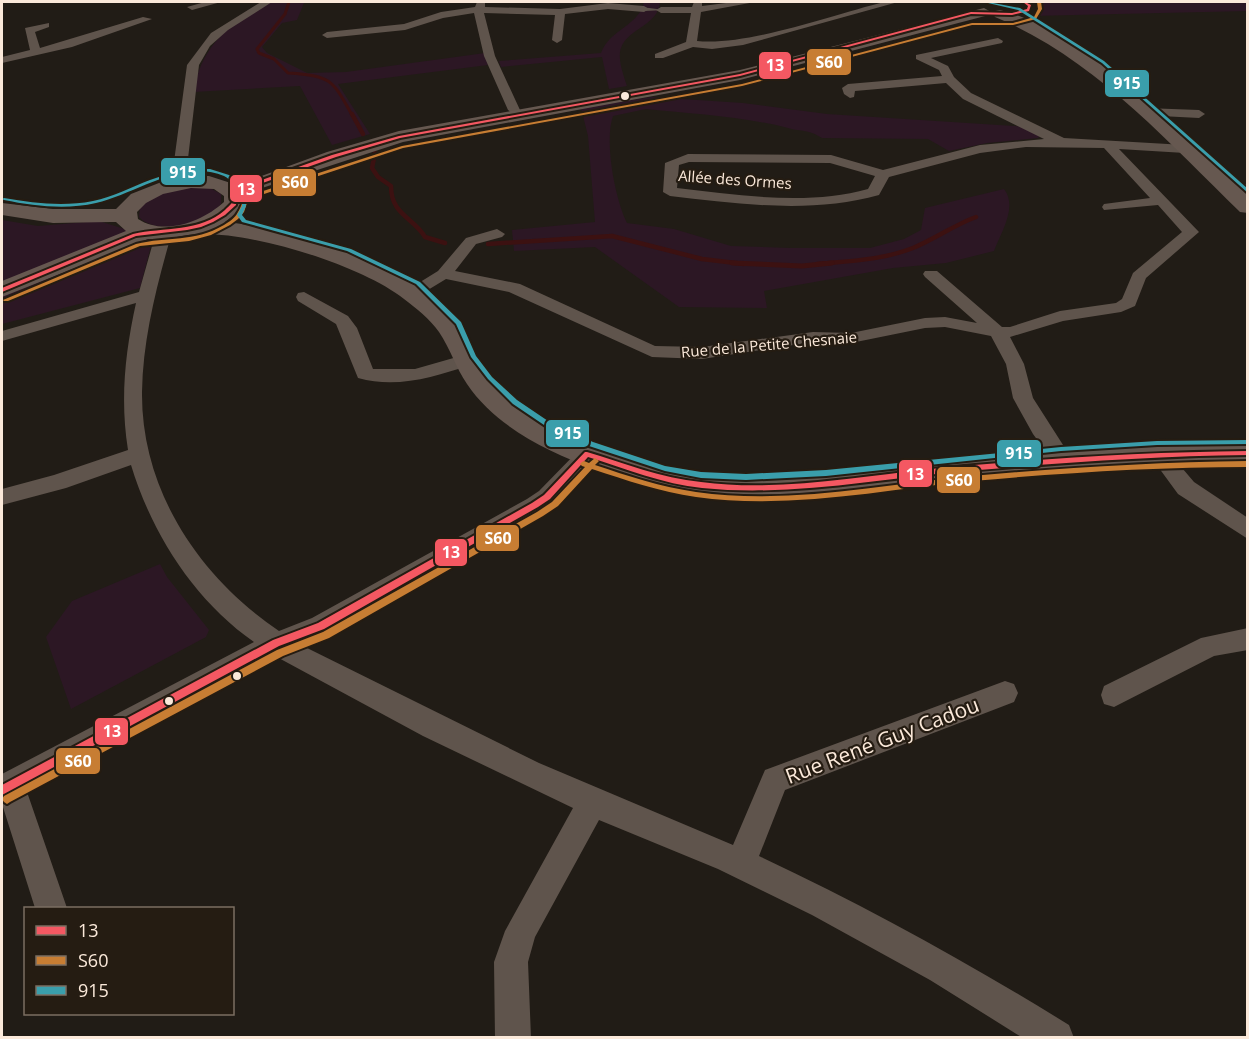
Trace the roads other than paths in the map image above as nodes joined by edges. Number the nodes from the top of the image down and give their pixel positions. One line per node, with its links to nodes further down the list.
1 (216, 2): 8 (street)
2 (267, 2): 33 (street)
3 (750, 2): 7 (street)
4 (893, 2): 20 (street)
5 (965, 2): 13 (main road); 26 (main road)
6 (479, 6): 12 (street); 17 (street); 26 (street)
7 (698, 6): 11 (street); 20 (street)
8 (192, 7)
9 (1023, 7): 13 (main road); 16 (main road)
10 (644, 9): 11 (street); 12 (street)
11 (661, 10)
12 (560, 12): 18 (street)
13 (992, 13): 16 (main road); 37 (main road)
14 (147, 19): 21 (street)
15 (45, 25): 21 (street)
16 (1038, 30): 27 (main road)
17 (327, 33)
18 (557, 40)
19 (998, 41): 24 (street)
20 (692, 44): 22 (street)
21 (36, 52): 23 (street)
22 (658, 56)
23 (2, 60)
24 (949, 79): 25 (street); 29 (street)
25 (850, 94)
26 (514, 110): 37 (main road)
27 (1145, 112): 28 (street); 31 (main road)
28 (1199, 114)
29 (1060, 142): 30 (street); 32 (street)
30 (1108, 145): 31 (street); 36 (street, Rue de la Petite Chesnaie)
31 (1185, 149): 34 (main road)
32 (883, 174): 32 (street, Allée des Ormes)
33 (178, 184): 37 (main road); 41 (main road)
34 (1227, 188): 35 (street); 39 (main road)
35 (1248, 188)
36 (1158, 201): 38 (street); 50 (street, Rue de la Petite Chesnaie)
37 (230, 206): 41 (main road); 47 (main road)
38 (1109, 207)
39 (1248, 207)
40 (2, 209): 41 (main road)
41 (140, 222): 45 (main road); 46 (main road); 48 (street)
42 (497, 234): 43 (street)
43 (444, 274): 47 (street); 50 (street, Rue de la Petite Chesnaie)
44 (931, 274): 50 (street)
45 (2, 282)
46 (2, 290)
47 (412, 292): 52 (main road)
48 (147, 295): 51 (street); 55 (street)
49 (304, 297): 52 (street)
50 (998, 332): 57 (street)
51 (2, 336)
52 (464, 361): 56 (main road)
53 (1158, 453): 54 (main road); 57 (main road); 59 (street)
54 (1248, 453)
55 (138, 454): 58 (street); 61 (street)
56 (587, 454): 57 (main road); 61 (street)
57 (1062, 459)
58 (2, 497)
59 (1248, 530)
60 (1248, 639): 63 (street)
61 (276, 643): 64 (street); 65 (street)
62 (1005, 693): 66 (street, Rue René Guy Cadou)
63 (1114, 695)
64 (6, 787): 67 (street)
65 (592, 802): 66 (street); 68 (street)
66 (740, 864): 69 (street)
67 (50, 907)
68 (513, 1038)
69 (1056, 1038)

